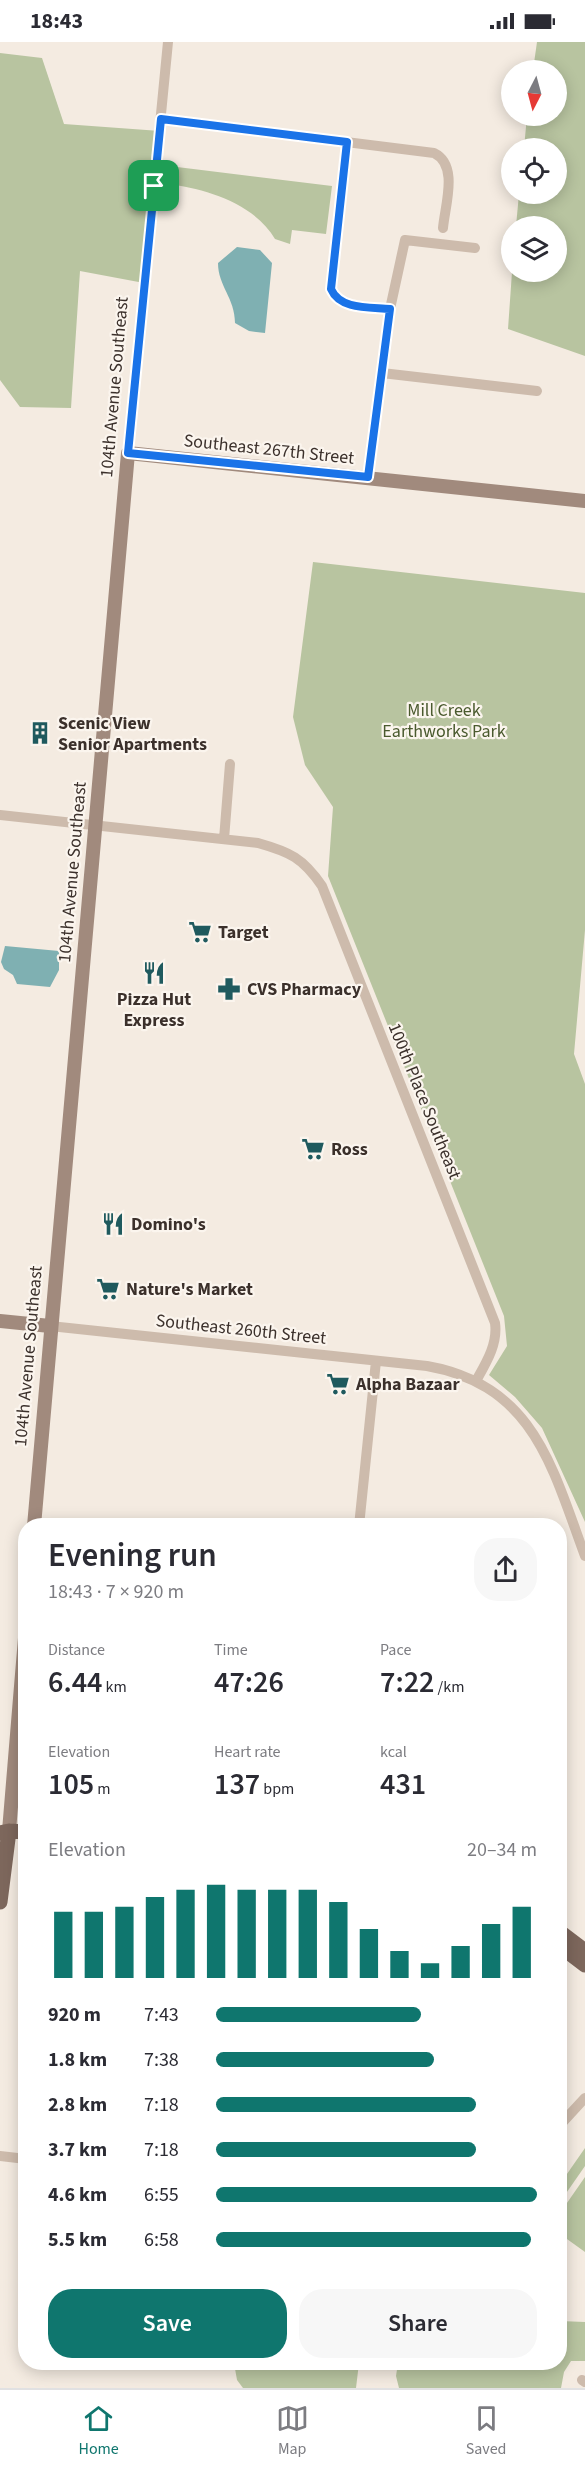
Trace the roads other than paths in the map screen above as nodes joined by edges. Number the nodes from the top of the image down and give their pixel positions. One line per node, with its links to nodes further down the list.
1 (168, 42): 2 (street, 104th Avenue Southeast)
2 (161, 119): 3 (street); 9 (street, 104th Avenue Southeast)
3 (347, 142): 4 (street); 6 (street)
4 (443, 228)
5 (475, 248): 6 (street)
6 (390, 309): 7 (street)
7 (382, 373): 8 (street); 10 (street)
8 (537, 391)
9 (128, 453): 10 (street, Southeast 267th Street); 14 (street, 104th Avenue Southeast)
10 (368, 477): 11 (street, Southeast 267th Street)
11 (585, 501)
12 (230, 764): 15 (street)
13 (0, 815): 14 (street, 100th Place Southeast)
14 (96, 826): 15 (street, 100th Place Southeast); 17 (street, 104th Avenue Southeast)
15 (224, 839): 19 (street, 100th Place Southeast)
16 (0, 1321): 17 (street, Southeast 260th Street)
17 (50, 1326): 18 (street, Southeast 260th Street); 20 (street, 104th Avenue Southeast)
18 (376, 1361): 19 (street, Southeast 260th Street); 21 (street)
19 (476, 1381): 22 (street, Southeast 260th Street)
20 (35, 1518)
21 (360, 1518)
22 (585, 1556)
23 (18, 1711): 24 (street)
24 (3, 1830): 25 (main road); 26 (main road)
25 (18, 1831)
26 (2, 1868): 27 (main road)
27 (0, 1902)
28 (567, 1937): 30 (main road)
29 (567, 1951): 31 (main road)
30 (585, 1951)
31 (585, 1965)
32 (585, 2098): 33 (street)
33 (567, 2117)
34 (0, 2156): 35 (street)
35 (18, 2158)

